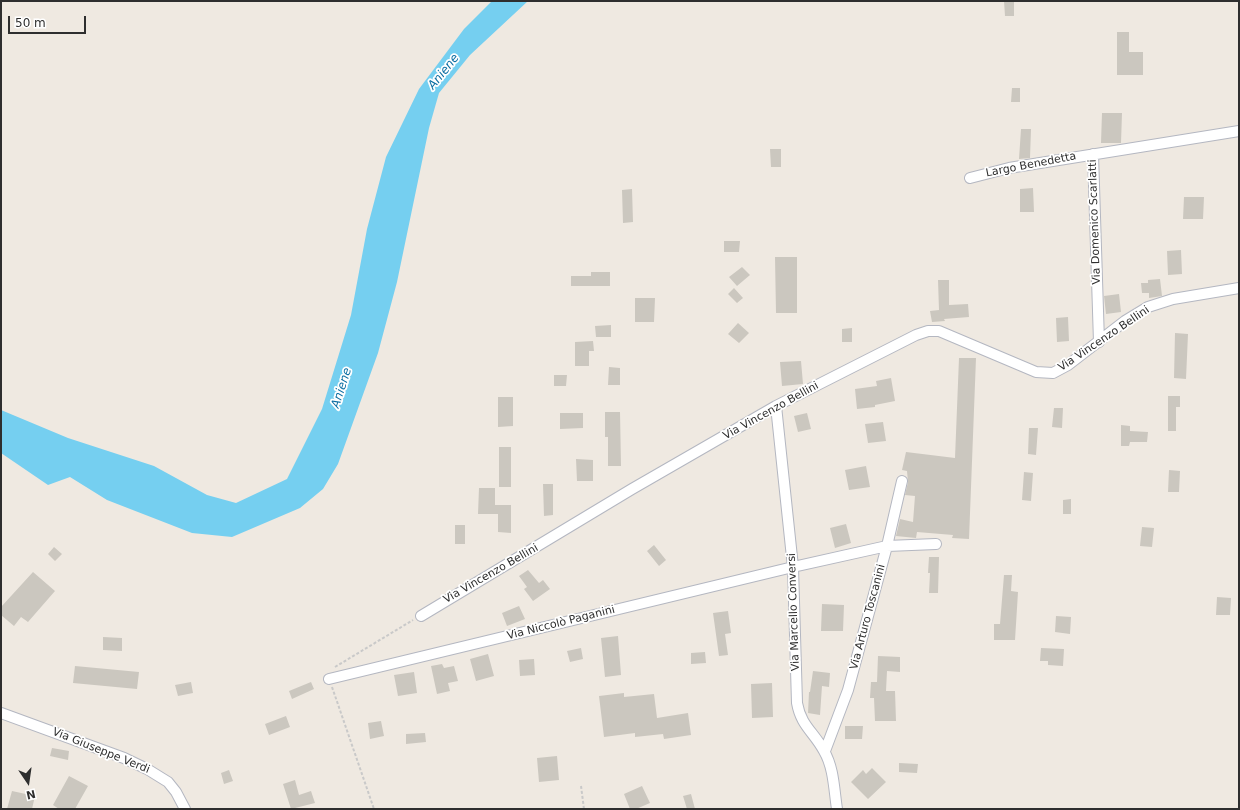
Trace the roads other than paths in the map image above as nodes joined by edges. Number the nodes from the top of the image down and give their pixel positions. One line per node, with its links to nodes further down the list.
1 (1239, 131): 2 (street, Via Domenico Scarlatti)
2 (1093, 154): 3 (street, Largo Benedetta); 5 (street, Via Domenico Scarlatti)
3 (970, 178)
4 (1239, 288): 5 (street, Via Vincenzo Bellini)
5 (1098, 342): 6 (street, Via Vincenzo Bellini)
6 (776, 406): 10 (street, Via Marcello Conversi); 11 (street, Via Vincenzo Bellini)
7 (902, 481): 9 (street, Via Arturo Toscanini)
8 (936, 544): 9 (street, Via Niccolò Paganini)
9 (887, 546): 10 (street, Via Niccolò Paganini); 14 (street, Via Arturo Toscanini)
10 (793, 567): 12 (street, Via Niccolò Paganini); 14 (street, Via Marcello Conversi)
11 (421, 616)
12 (329, 679)
13 (1, 713): 15 (street, Via Giuseppe Verdi)
14 (824, 751): 16 (street, Via Marcello Conversi)
15 (185, 809)
16 (837, 809)

